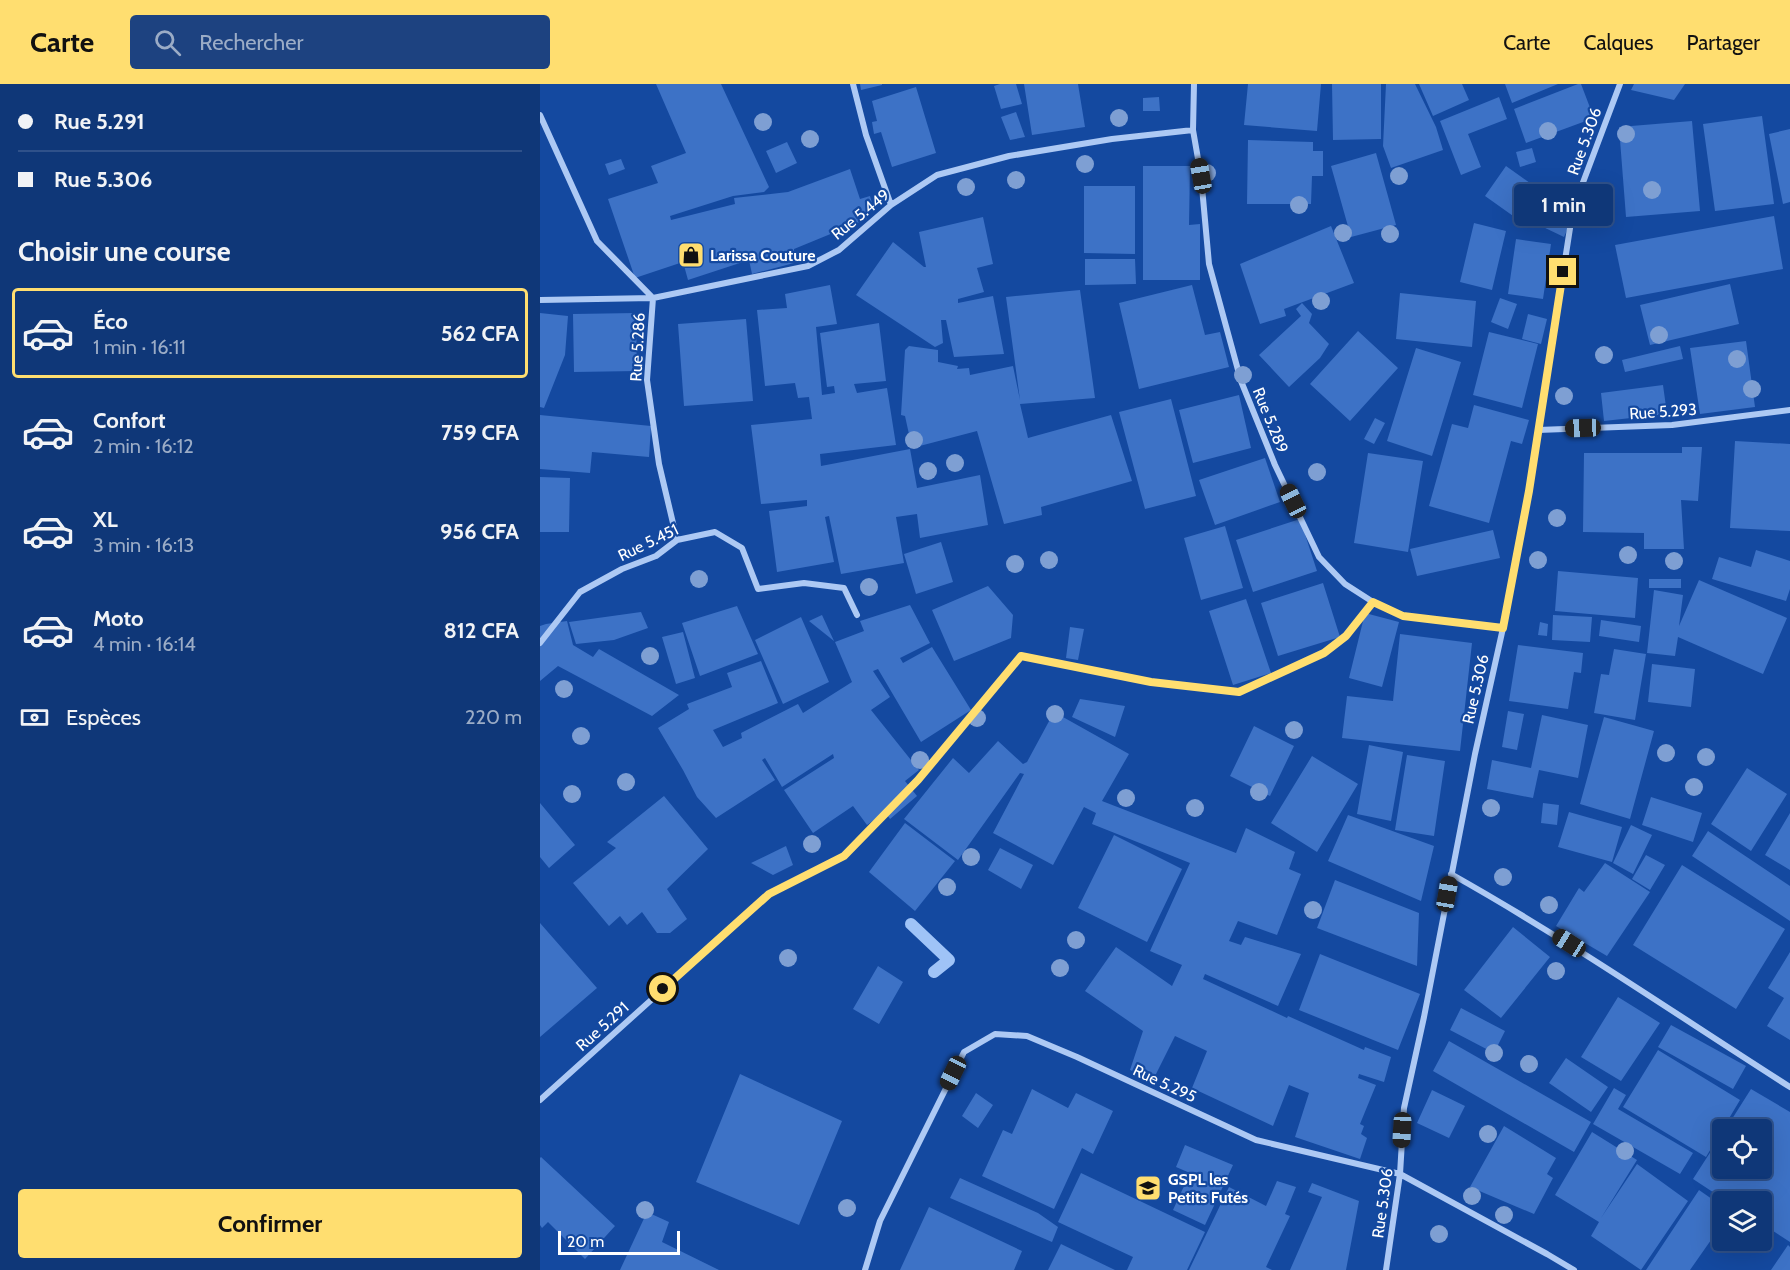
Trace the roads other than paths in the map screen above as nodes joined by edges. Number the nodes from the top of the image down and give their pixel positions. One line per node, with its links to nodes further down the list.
1 (853, 84): 6 (street)
2 (1194, 84): 5 (street, Rue 5.289)
3 (1620, 84): 10 (street, Rue 5.306)
4 (540, 115): 7 (street, Rue 5.286)
5 (1193, 130): 6 (street, Rue 5.449); 12 (street, Rue 5.289)
6 (891, 205): 7 (street, Rue 5.449)
7 (653, 298): 8 (street, Rue 5.449); 11 (street, Rue 5.286)
8 (540, 300)
9 (1790, 410): 10 (street, Rue 5.293)
10 (1538, 430): 14 (street, Rue 5.306)
11 (677, 540): 13 (street, Rue 5.451); 15 (street, Rue 5.451)
12 (1373, 602): 14 (street, Rue 5.289); 18 (street, Rue 5.291)
13 (857, 615)
14 (1503, 628): 16 (street, Rue 5.306)
15 (540, 643)
16 (1451, 874): 17 (street); 19 (street, Rue 5.306)
17 (1790, 1087)
18 (540, 1100)
19 (1400, 1174): 20 (street, Rue 5.295); 21 (street, Rue 5.306); 22 (street, Rue 5.295)
20 (865, 1270)
21 (1386, 1270)
22 (1574, 1270)

